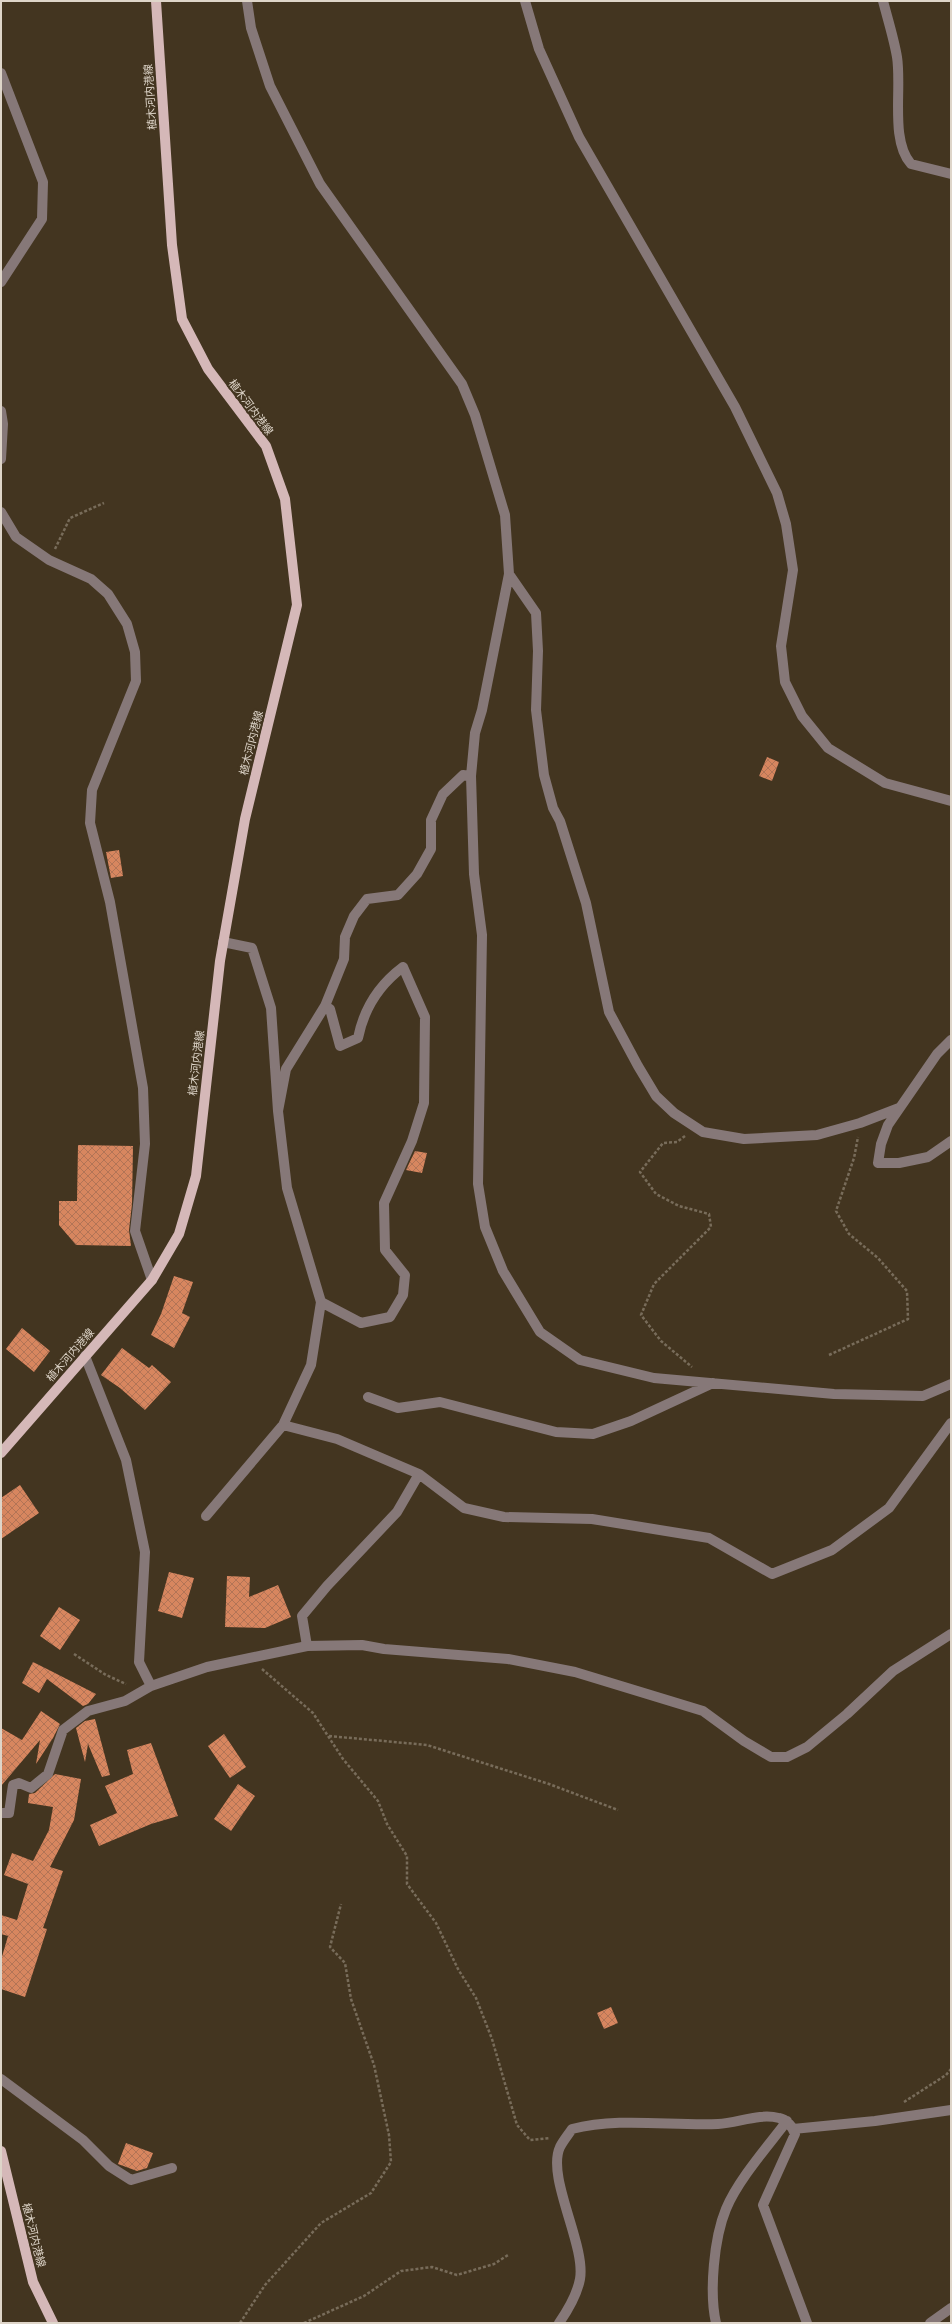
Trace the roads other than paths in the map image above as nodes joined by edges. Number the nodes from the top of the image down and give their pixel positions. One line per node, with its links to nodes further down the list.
1 (156, 1): 14 (main road, 植木河内港線)
2 (247, 1): 11 (street)
3 (525, 1): 13 (street)
4 (883, 1): 6 (street)
5 (1, 73): 7 (street)
6 (951, 174)
7 (1, 282)
8 (1, 410): 9 (street)
9 (1, 459)
10 (1, 512): 20 (street)
11 (509, 574): 12 (street); 17 (street)
12 (470, 776): 15 (street); 23 (street)
13 (951, 801)
14 (224, 942): 18 (street); 20 (main road, 植木河内港線)
15 (325, 1006): 18 (street); 21 (street)
16 (951, 1040): 17 (street)
17 (899, 1108): 19 (street)
18 (278, 1110): 21 (street)
19 (951, 1142)
20 (152, 1280): 22 (main road, 植木河内港線)
21 (321, 1302): 27 (street)
22 (85, 1356): 28 (main road, 植木河内港線); 33 (street)
23 (713, 1383): 24 (street); 25 (street)
24 (951, 1384)
25 (368, 1397)
26 (951, 1423): 29 (street)
27 (283, 1425): 29 (street); 30 (street)
28 (1, 1453)
29 (419, 1474): 32 (street)
30 (206, 1516)
31 (951, 1634): 32 (street)
32 (307, 1646): 33 (street)
33 (151, 1686): 34 (street)
34 (1, 1813)
35 (1, 2079): 39 (street)
36 (951, 2110): 37 (street)
37 (790, 2125): 42 (street); 43 (street); 44 (street)
38 (1, 2151): 41 (main road, 植木河内港線)
39 (172, 2168)
40 (951, 2308): 45 (street)
41 (52, 2323)
42 (559, 2323)
43 (716, 2323)
44 (807, 2323)
45 (930, 2323)

